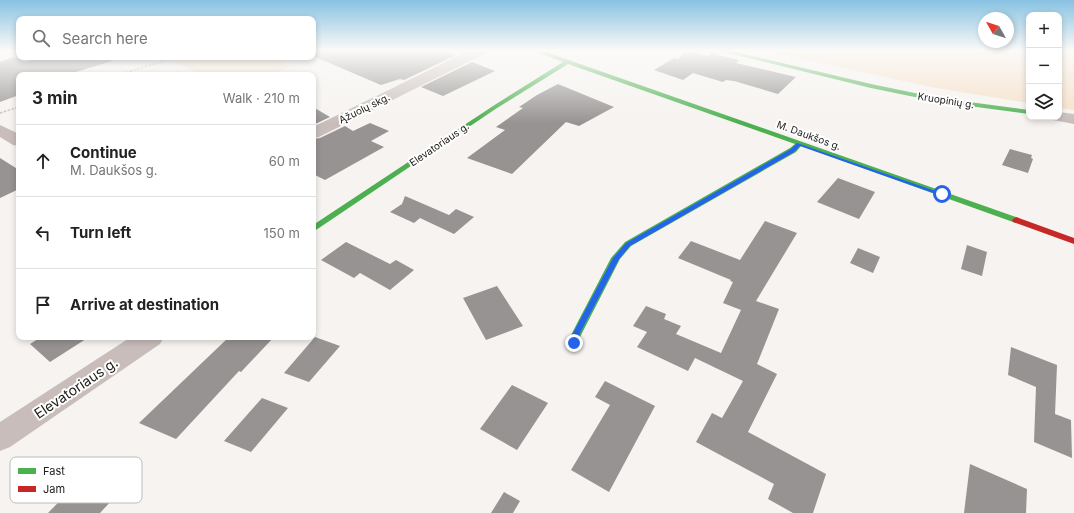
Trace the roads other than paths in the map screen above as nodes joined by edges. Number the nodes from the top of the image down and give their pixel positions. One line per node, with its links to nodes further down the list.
1 (431, 75): 9 (street, Ąžuolų skg.)
2 (546, 75): 12 (street, Elevatoriaus g.)
3 (604, 75): 11 (street, M. Daukšos g.)
4 (824, 75): 5 (street, Kruopinių g.)
5 (1026, 112)
6 (1062, 117): 7 (street)
7 (1074, 119)
8 (0, 130): 10 (street)
9 (316, 132)
10 (16, 138)
11 (799, 144): 13 (street, M. Daukšos g.); 15 (street)
12 (316, 227)
13 (1074, 241)
14 (147, 340): 16 (street, Elevatoriaus g.)
15 (574, 343)
16 (0, 438)

